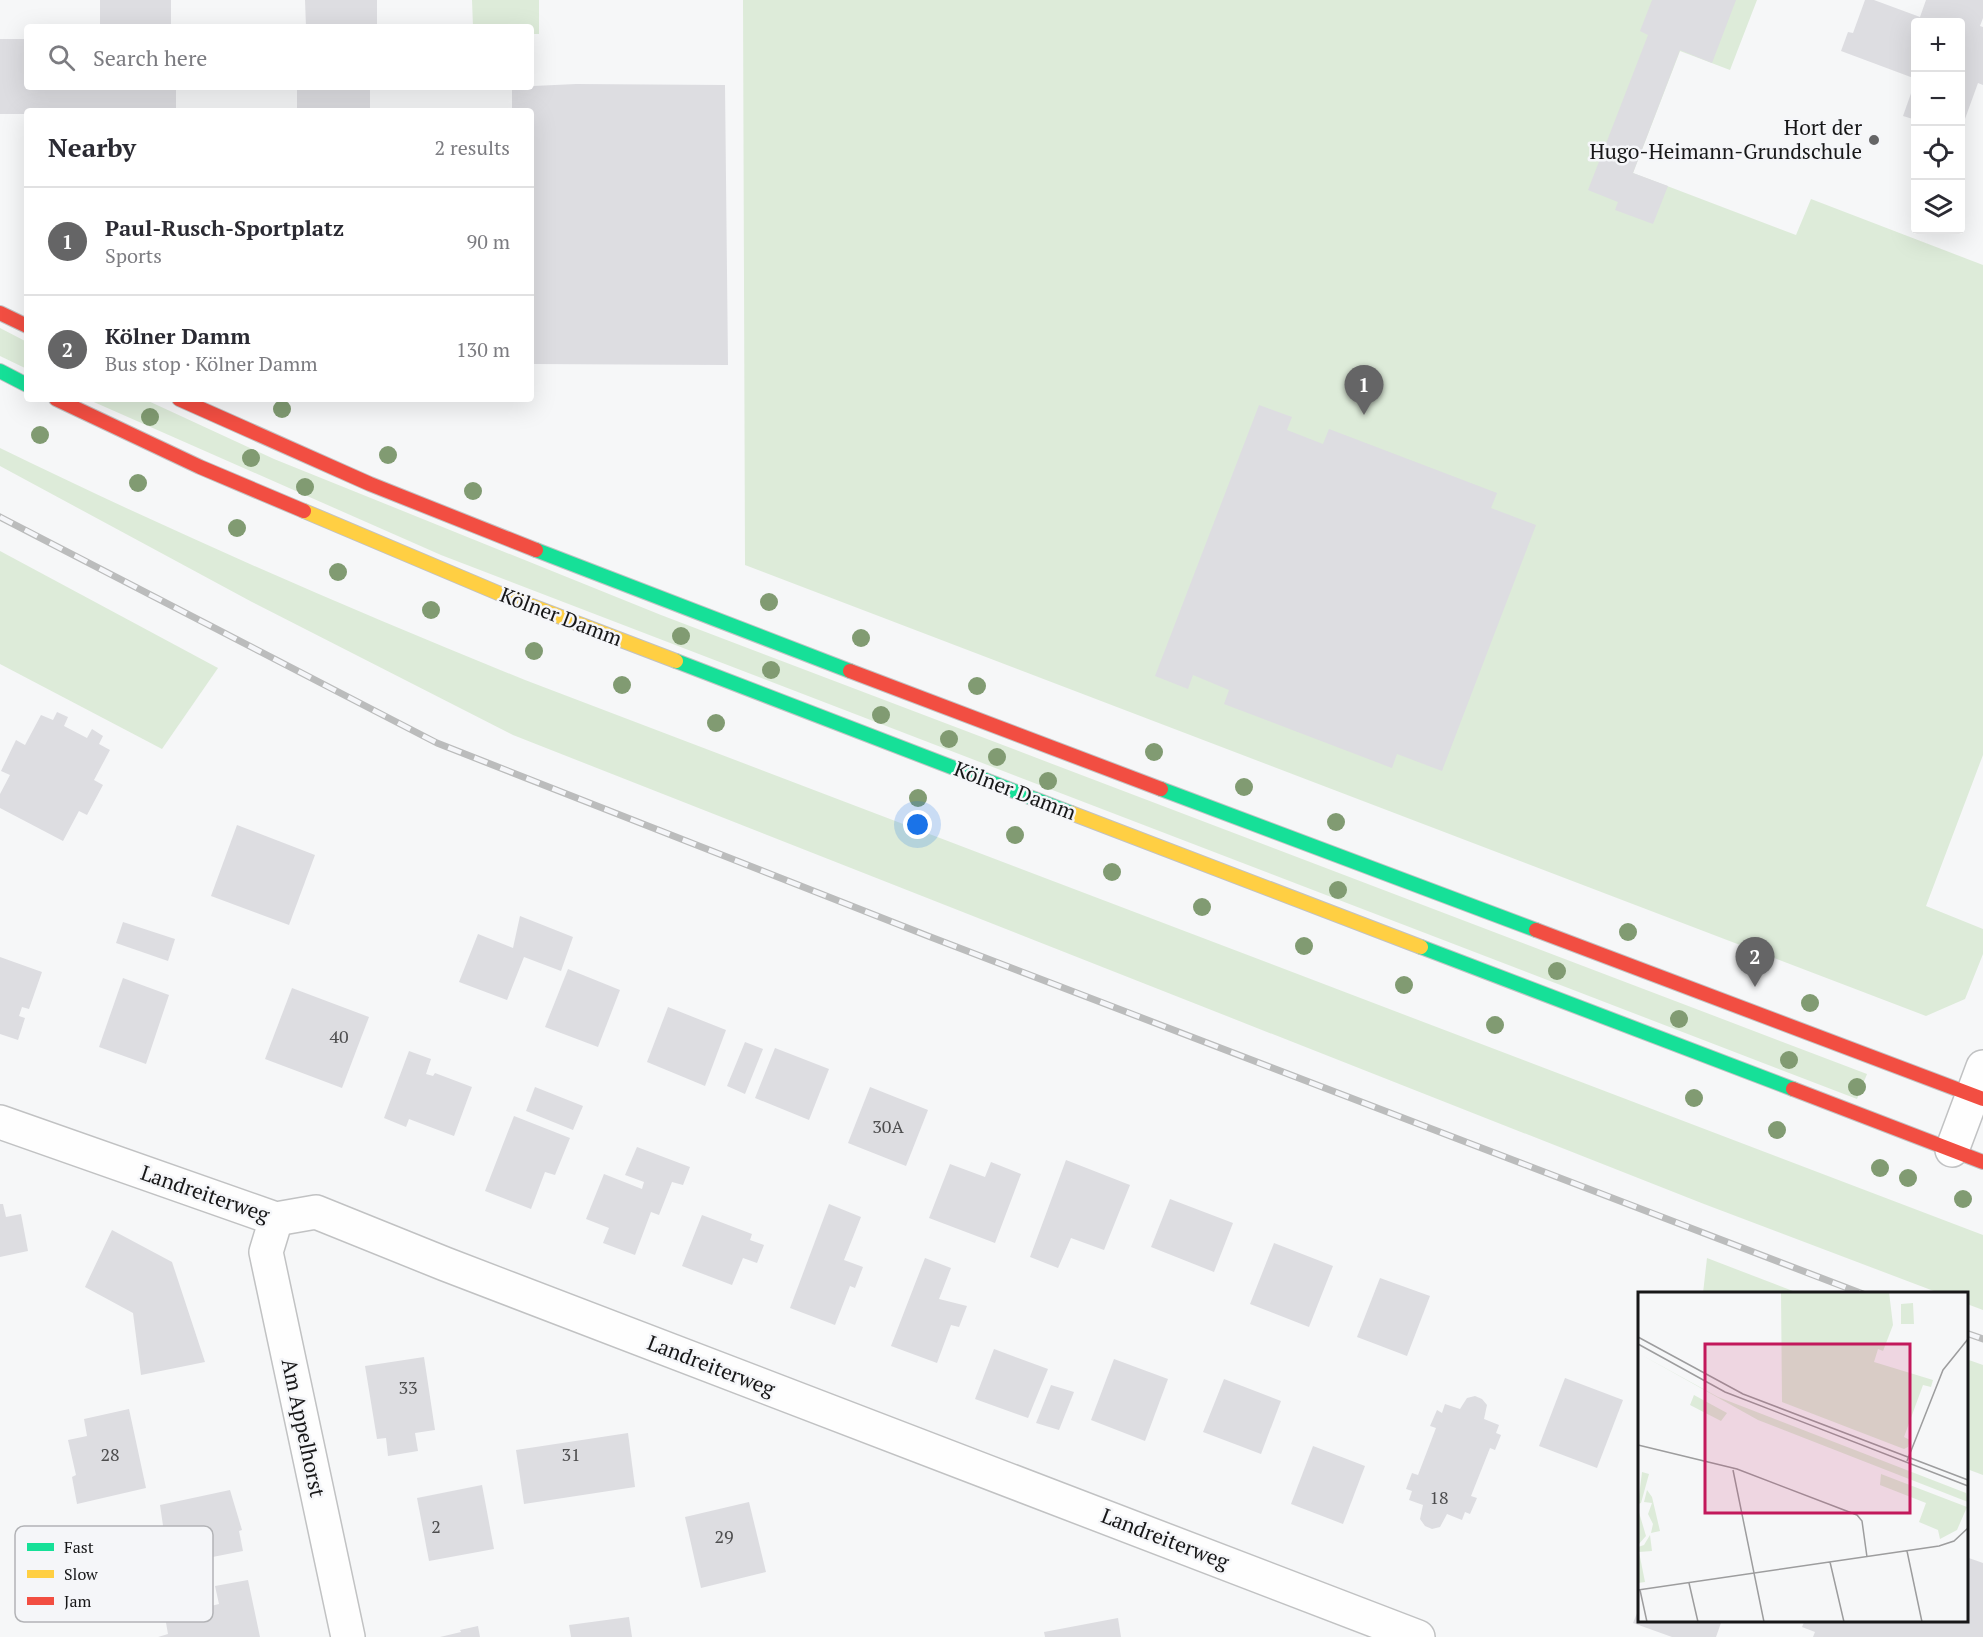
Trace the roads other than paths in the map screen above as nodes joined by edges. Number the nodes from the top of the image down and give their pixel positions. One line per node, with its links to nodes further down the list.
1 (0, 313): 2 (street)
2 (24, 325)
3 (0, 371): 4 (street)
4 (24, 383)
5 (62, 402): 9 (street, Kölner Damm)
6 (186, 402): 7 (street)
7 (1979, 1087): 9 (street)
8 (0, 1122): 11 (street, Landreiterweg)
9 (1952, 1150): 10 (street, Kölner Damm)
10 (1983, 1162)
11 (276, 1219): 12 (street, Am Appelhorst); 13 (street, Landreiterweg)
12 (348, 1637)
13 (1418, 1637)

